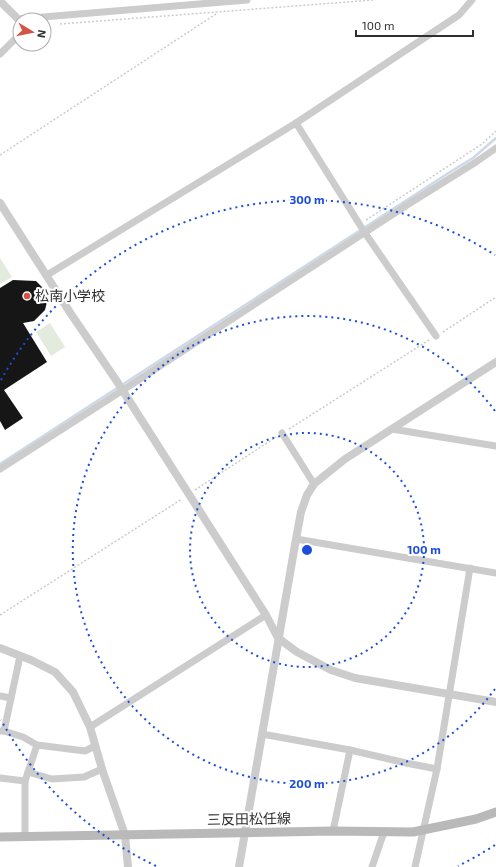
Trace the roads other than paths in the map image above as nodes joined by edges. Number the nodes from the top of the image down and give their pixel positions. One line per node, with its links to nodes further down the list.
1 (248, 0): 4 (street)
2 (472, 0): 9 (street)
3 (0, 1): 5 (street)
4 (198, 2): 6 (street)
5 (12, 13)
6 (52, 17)
7 (12, 42): 8 (street)
8 (0, 54)
9 (296, 123): 12 (street); 13 (street)
10 (496, 148): 12 (street)
11 (0, 202): 13 (street)
12 (365, 232): 14 (street); 16 (street)
13 (47, 275): 16 (street)
14 (436, 336)
15 (496, 362): 17 (street)
16 (123, 390): 20 (street); 25 (street)
17 (392, 428): 19 (street); 21 (street)
18 (282, 433): 21 (street)
19 (496, 446)
20 (0, 469)
21 (314, 484): 22 (street)
22 (296, 539): 23 (street); 26 (street)
23 (470, 568): 24 (street); 29 (street)
24 (496, 573)
25 (266, 615): 26 (street); 33 (street)
26 (278, 638): 29 (street); 35 (street)
27 (0, 648): 28 (street)
28 (20, 656): 31 (street); 33 (street)
29 (449, 694): 32 (street); 40 (street)
30 (0, 696): 31 (street)
31 (11, 698): 34 (street)
32 (496, 702)
33 (90, 727): 37 (street)
34 (2, 731): 36 (street)
35 (262, 734): 38 (street); 48 (street)
36 (37, 745): 37 (street); 41 (street)
37 (95, 746): 39 (street)
38 (350, 750): 40 (street); 46 (street)
39 (102, 769): 41 (street); 49 (street)
40 (437, 769): 45 (street)
41 (28, 772): 43 (street)
42 (0, 778): 43 (street)
43 (25, 781): 51 (street)
44 (496, 812): 45 (main road, 三反田松任線)
45 (423, 830): 47 (main road, 三反田松任線); 55 (street)
46 (333, 831): 47 (main road, 三反田松任線); 48 (main road, 三反田松任線)
47 (384, 832): 54 (street)
48 (244, 833): 49 (main road, 三反田松任線); 53 (street)
49 (125, 835): 51 (main road, 三反田松任線); 52 (street)
50 (0, 837): 51 (main road, 三反田松任線)
51 (25, 837)
52 (128, 867)
53 (239, 867)
54 (372, 867)
55 (415, 867)

